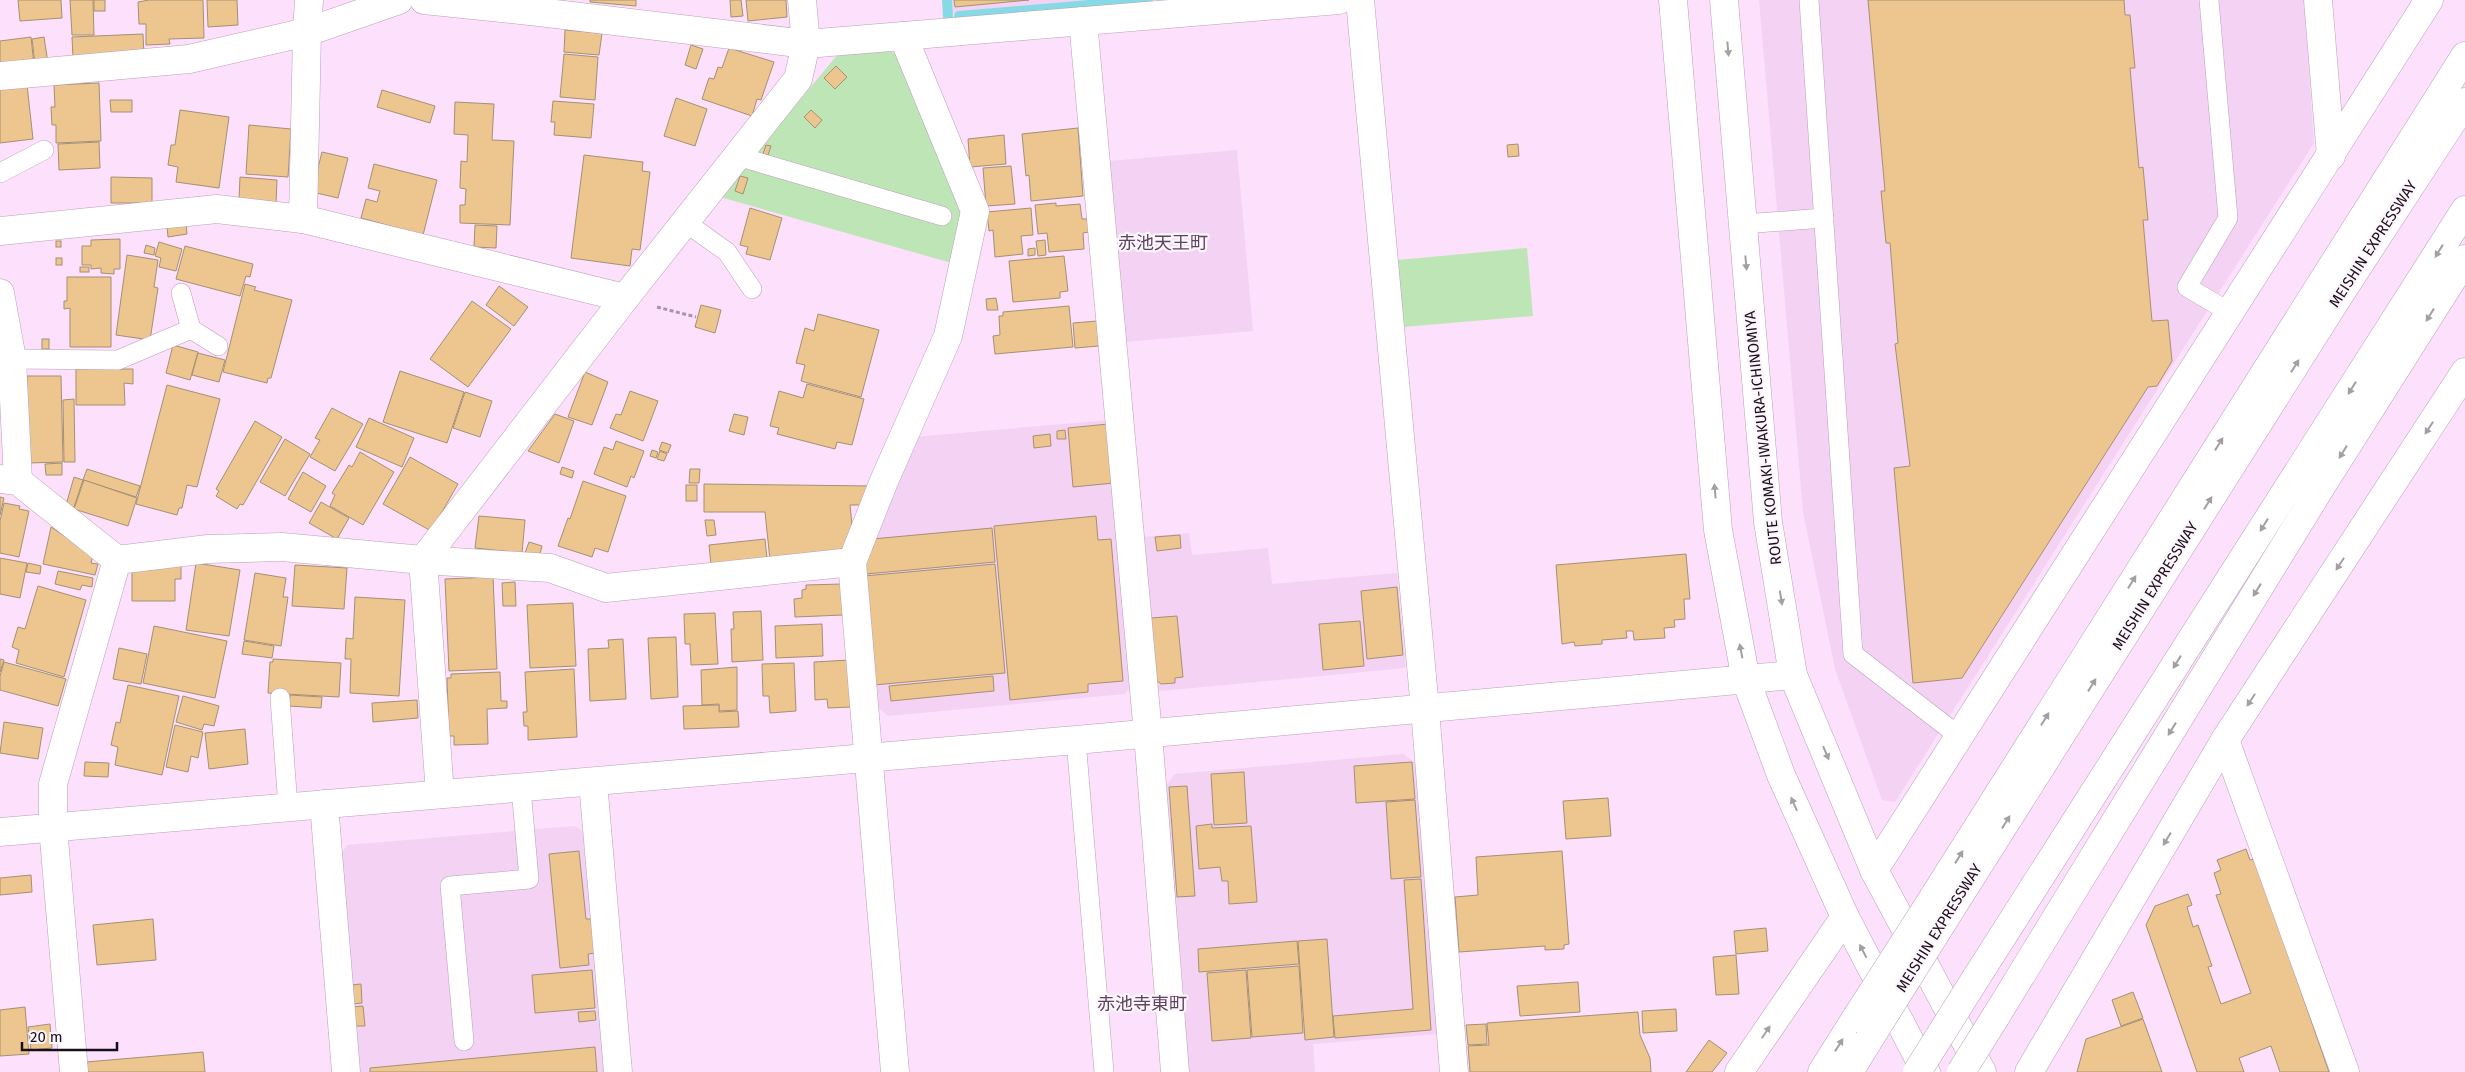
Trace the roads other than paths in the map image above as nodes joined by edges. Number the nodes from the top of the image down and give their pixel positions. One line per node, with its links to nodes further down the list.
1 (310, 0): 15 (main road)
2 (399, 0): 15 (main road)
3 (424, 0): 13 (main road)
4 (802, 0): 17 (main road)
5 (1339, 0): 14 (main road)
6 (1360, 0): 50 (main road)
7 (1673, 0): 48 (main road, one-way to 7)
8 (1724, 0): 30 (main road, ROUTE KOMAKI-IWAKURA-ICHINOMIYA, one-way to 30)
9 (1809, 0): 27 (lane)
10 (2209, 0): 37 (lane)
11 (2318, 0): 23 (main road)
12 (2429, 0): 23 (main road)
13 (540, 6): 17 (main road)
14 (1083, 21): 16 (main road); 51 (main road)
15 (307, 32): 19 (main road); 28 (main road)
16 (903, 36): 17 (main road); 46 (main road)
17 (806, 44): 22 (main road)
18 (2465, 56): 65 (main road, one-way to 18, bridge)
19 (0, 76)
20 (2465, 102): 65 (main road, MEISHIN EXPRESSWAY, one-way to 20, bridge)
21 (44, 150): 24 (lane)
22 (737, 156): 26 (lane); 29 (main road)
23 (2332, 156): 37 (main road)
24 (0, 173)
25 (2465, 210): 77 (main road, one-way to 77, bridge)
26 (942, 216)
27 (1824, 218): 30 (lane); 52 (lane)
28 (304, 219): 31 (main road); 36 (main road)
29 (685, 222): 33 (lane); 36 (main road)
30 (1743, 224): 47 (main road, ROUTE KOMAKI-IWAKURA-ICHINOMIYA, one-way to 47)
31 (0, 231)
32 (2465, 259): 79 (main road, one-way to 79, bridge)
33 (752, 289)
34 (0, 293): 40 (main road)
35 (181, 293): 38 (lane)
36 (625, 298): 45 (main road)
37 (2231, 313): 52 (main road)
38 (192, 329): 39 (lane); 40 (lane)
39 (218, 346)
40 (12, 359): 43 (main road)
41 (2465, 372): 42 (main road)
42 (2457, 402): 54 (main road, one-way to 54)
43 (9, 480): 44 (main road)
44 (117, 560): 45 (main road); 61 (main road)
45 (423, 560): 46 (main road); 58 (main road)
46 (852, 562): 55 (main road)
47 (1793, 675): 48 (main road); 63 (main road, ROUTE KOMAKI-IWAKURA-ICHINOMIYA, one-way to 63)
48 (1746, 680): 50 (main road); 64 (main road, one-way to 48)
49 (280, 698): 60 (lane)
50 (1425, 709): 51 (main road); 73 (main road)
51 (1148, 734): 53 (main road); 72 (main road)
52 (1960, 737): 63 (main road)
53 (1076, 740): 55 (main road); 71 (lane)
54 (2225, 740): 81 (main road, one-way to 81); 82 (main road)
55 (868, 758): 56 (main road); 70 (main road)
56 (593, 782): 57 (main road); 69 (main road)
57 (521, 788): 58 (main road); 66 (lane)
58 (440, 794): 59 (main road)
59 (324, 804): 60 (main road); 68 (main road)
60 (288, 807): 61 (main road)
61 (54, 827): 62 (main road); 67 (main road)
62 (0, 832)
63 (1874, 870): 80 (main road, ROUTE KOMAKI-IWAKURA-ICHINOMIYA)
64 (1845, 917): 74 (main road, one-way to 64); 78 (main road, one-way to 64)
65 (1862, 1029): 75 (main road, one-way to 65); 76 (main road, MEISHIN EXPRESSWAY)
66 (464, 1041)
67 (74, 1072)
68 (346, 1072)
69 (618, 1072)
70 (895, 1072)
71 (1104, 1072)
72 (1175, 1072)
73 (1454, 1072)
74 (1739, 1072)
75 (1822, 1072)
76 (1848, 1072)
77 (1916, 1072)
78 (1926, 1072)
79 (1962, 1072)
80 (1982, 1072)
81 (2029, 1072)
82 (2345, 1072)

